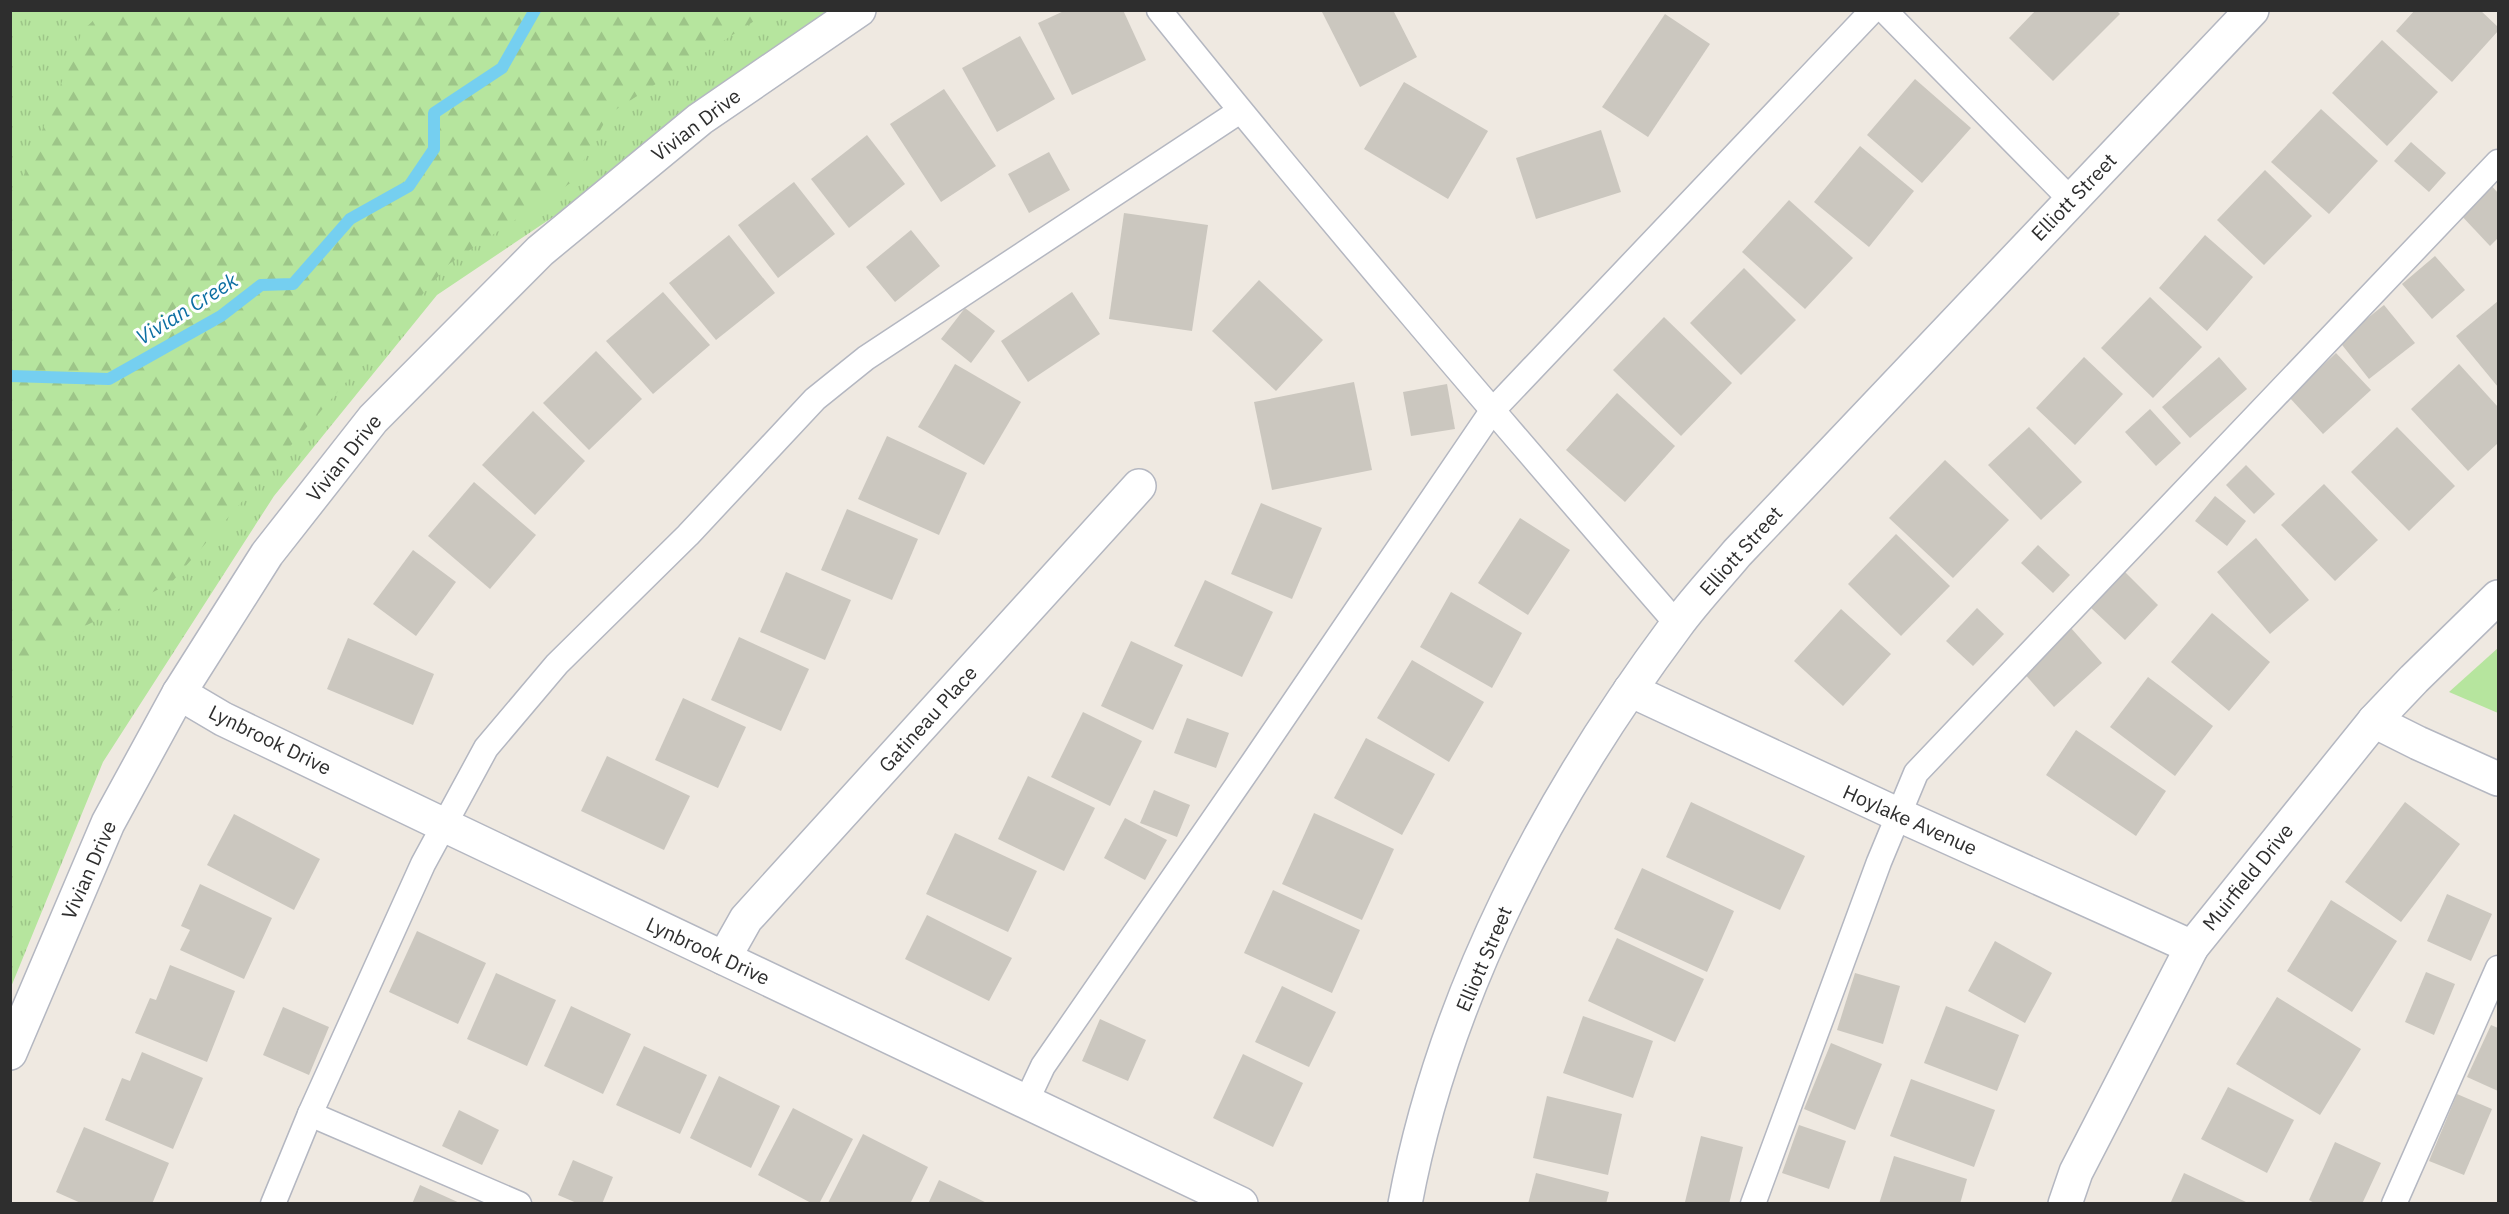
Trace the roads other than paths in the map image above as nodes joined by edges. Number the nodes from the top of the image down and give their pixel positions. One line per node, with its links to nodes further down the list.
1 (859, 10): 14 (street, Vivian Drive)
2 (1159, 10): 6 (lane)
3 (1873, 10): 9 (lane)
4 (1884, 10): 8 (lane)
5 (2242, 14): 8 (street, Elliott Street)
6 (1240, 111): 9 (lane); 18 (lane)
7 (2499, 162): 17 (lane)
8 (2071, 200): 12 (street, Elliott Street)
9 (1492, 411): 12 (lane); 23 (lane)
10 (1139, 486): 20 (street, Gatineau Place)
11 (2499, 597): 15 (street, Muirfield Drive)
12 (1677, 624): 13 (street, Elliott Street)
13 (1630, 690): 17 (street, Hoylake Avenue); 28 (street, Elliott Street)
14 (179, 693): 18 (street, Lynbrook Drive); 22 (street, Vivian Drive)
15 (2374, 721): 16 (street); 19 (street, Muirfield Drive)
16 (2499, 779)
17 (1899, 815): 19 (street, Hoylake Avenue); 29 (lane)
18 (444, 825): 20 (street, Lynbrook Drive); 24 (lane)
19 (2192, 947): 30 (street, Muirfield Drive)
20 (724, 958): 23 (street, Lynbrook Drive)
21 (2499, 968): 31 (lane)
22 (10, 1053)
23 (1026, 1102): 27 (street, Lynbrook Drive)
24 (310, 1114): 25 (lane); 26 (lane)
25 (273, 1203)
26 (519, 1203)
27 (1241, 1203)
28 (1405, 1203)
29 (1753, 1203)
30 (2065, 1203)
31 (2394, 1203)

